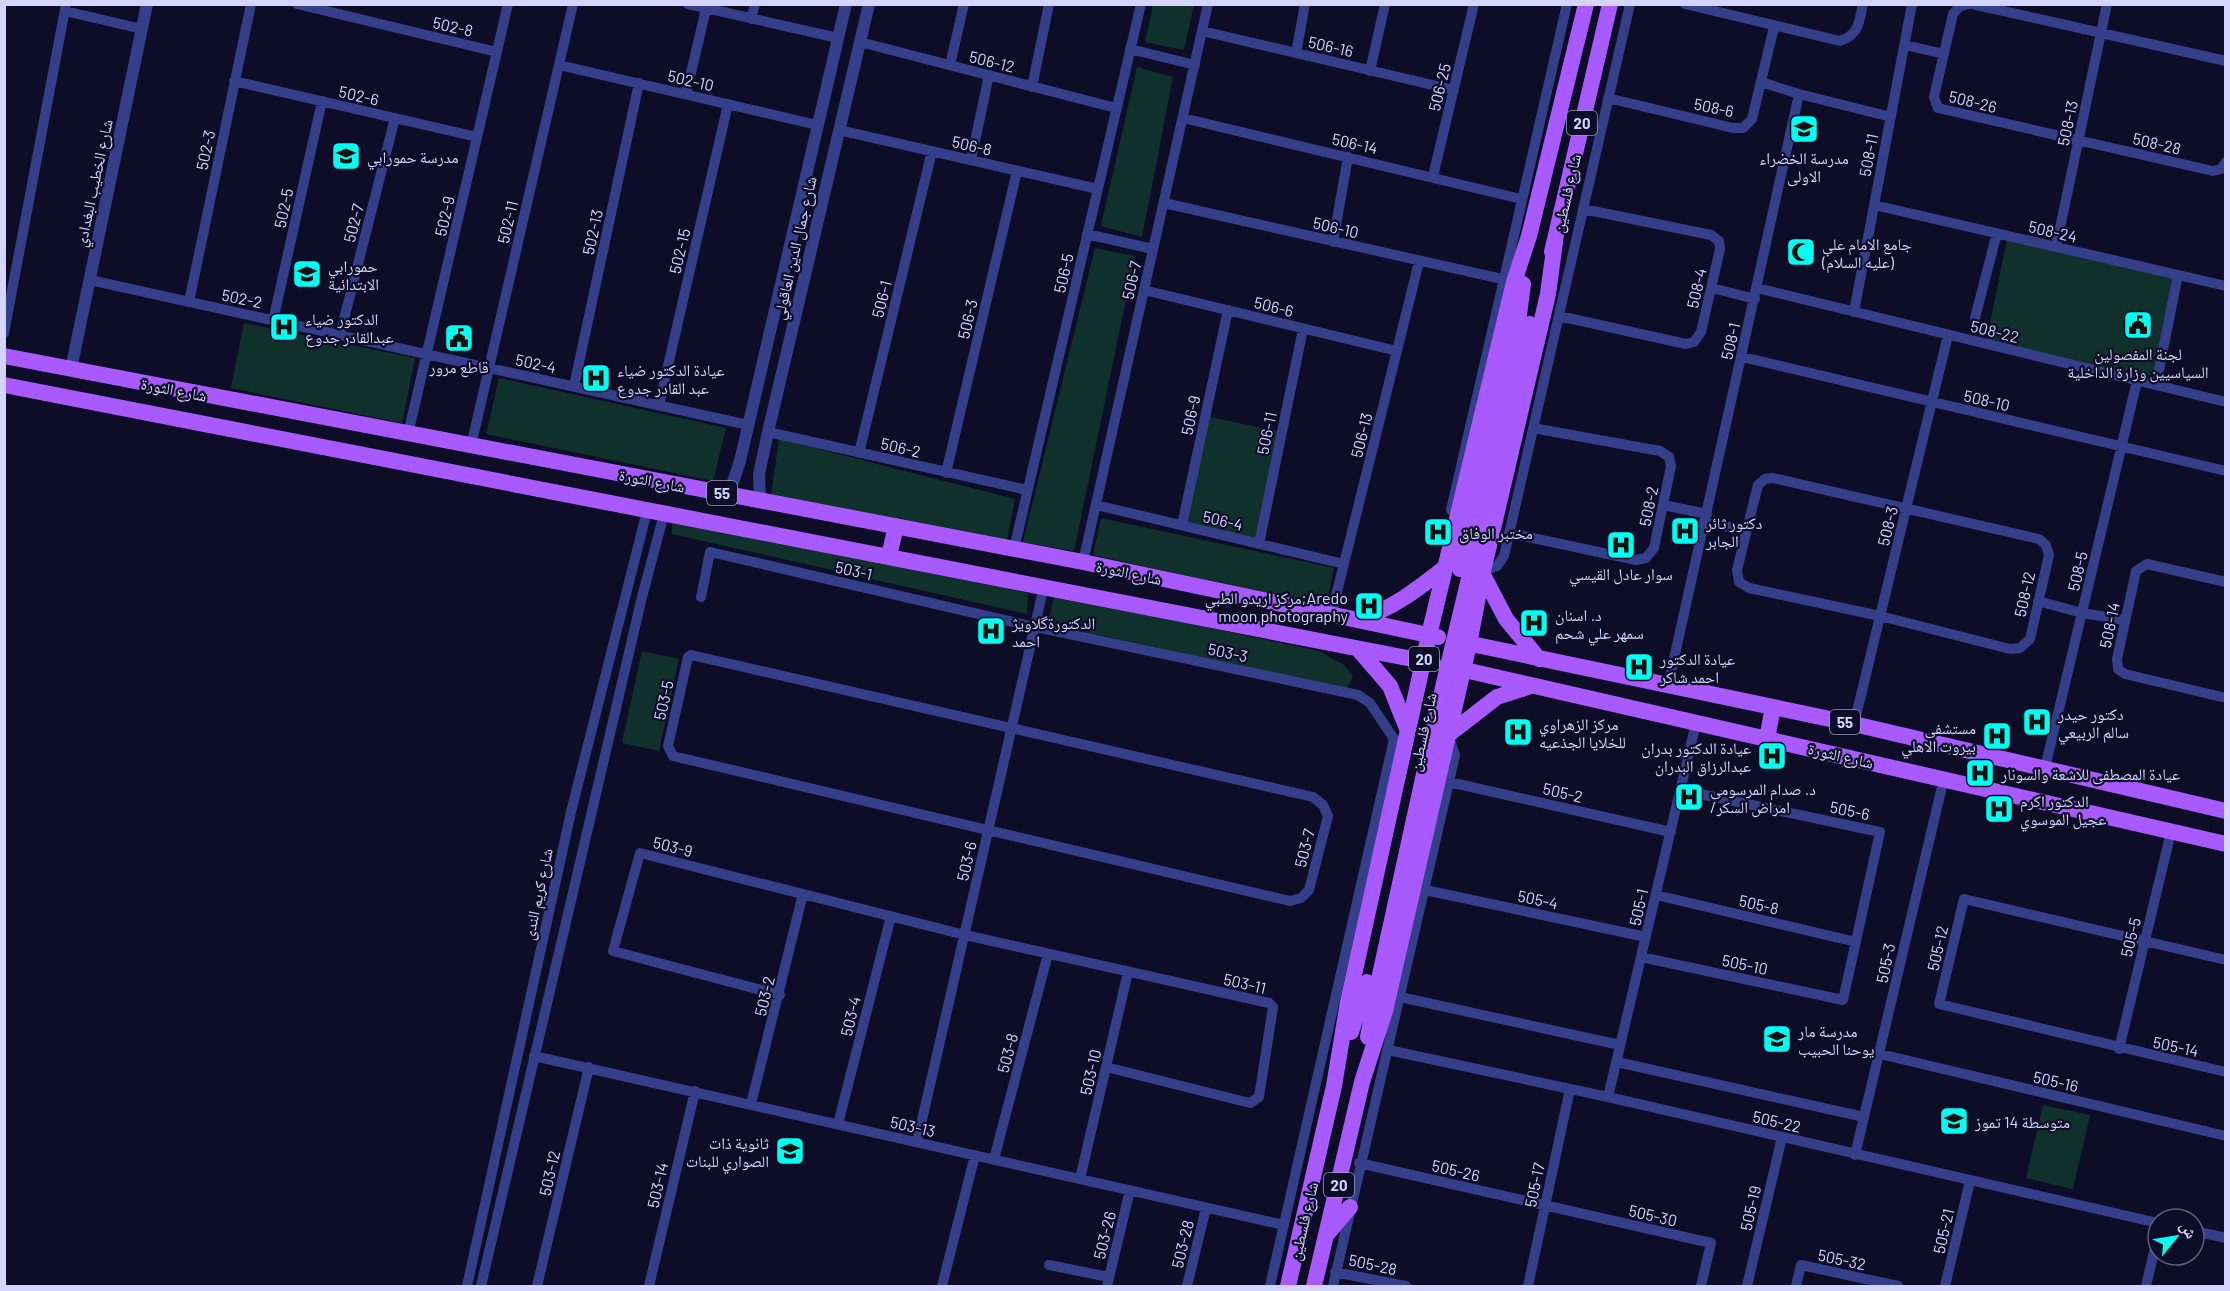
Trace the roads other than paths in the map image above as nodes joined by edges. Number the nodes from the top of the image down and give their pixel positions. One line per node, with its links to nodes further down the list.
1 (147, 4): 31 (street, شارع الخطيب البغدادي)
2 (251, 4): 47 (street, 502-3)
3 (297, 4): 28 (street, 502-8)
4 (508, 4): 38 (street, 502-9)
5 (573, 4): 42 (street, 502-11)
6 (688, 4): 27 (street)
7 (755, 4): 29 (street)
8 (846, 4): 34 (street, شارع جمال الدين العاقولي)
9 (869, 4): 35 (street, شارع جمال الدين العاقولي)
10 (964, 4): 43 (street)
11 (1049, 4): 50 (street)
12 (1141, 4): 37 (street, 506-5)
13 (1208, 4): 32 (street, 506-7)
14 (1305, 4): 39 (street)
15 (1385, 4): 45 (street)
16 (1474, 4): 51 (street, 506-25)
17 (1567, 4): 72 (street)
18 (1586, 4): 78 (main road, شارع فلسطين / 20)
19 (1610, 4): 80 (main road, شارع فلسطين / 20)
20 (1630, 4): 54 (street)
21 (1685, 4): 30 (street)
22 (1863, 4): 30 (street)
23 (1912, 4): 36 (street, 508-11)
24 (1970, 4): 33 (street, 508-26); 40 (street, 508-26)
25 (2107, 4): 33 (street, 508-13)
26 (66, 8): 31 (street); 99 (street)
27 (706, 9): 29 (street); 52 (street)
28 (341, 10): 38 (street, 502-8)
29 (751, 19): 34 (street)
30 (1774, 27): 48 (street, 508-6)
31 (142, 29): 86 (street, شارع الخطيب البغدادي)
32 (1202, 32): 39 (street, 506-16); 44 (street, 506-7)
33 (2101, 33): 41 (street); 64 (street, 508-13)
34 (838, 38): 61 (street, شارع جمال الدين العاقولي)
35 (860, 42): 43 (street, 506-12); 62 (street, شارع جمال الدين العاقولي)
36 (1905, 45): 40 (street); 58 (street, 508-11)
37 (1130, 49): 44 (street); 57 (street, 506-5)
38 (497, 52): 63 (street, 502-9)
39 (1296, 53): 45 (street, 506-16)
40 (1944, 54): 64 (street, 508-26)
41 (2226, 61)
42 (559, 65): 49 (street, 502-10); 107 (street, 502-11)
43 (950, 65): 46 (street, 506-12)
44 (1194, 65): 60 (street, 506-7)
45 (1370, 71): 51 (street, 506-16)
46 (989, 75): 50 (street, 506-12); 67 (street)
47 (234, 81): 55 (street, 502-6); 91 (street, 502-3)
48 (1761, 82): 53 (street); 54 (street, 508-6)
49 (639, 83): 52 (street, 502-10); 112 (street, 502-13)
50 (1032, 87): 57 (street, 506-12)
51 (1454, 90): 70 (street, 506-25)
52 (686, 94): 56 (street, 502-10)
53 (1799, 94): 58 (street); 90 (street, 508-1)
54 (1608, 98): 75 (street)
55 (322, 101): 59 (street, 502-6); 96 (street, 502-5)
56 (728, 104): 61 (street, 502-10); 115 (street, 502-15)
57 (1116, 108): 71 (street, 506-5)
58 (1891, 117): 74 (street, 508-11)
59 (395, 118): 63 (street, 502-6); 100 (street, 502-7)
60 (1183, 118): 66 (street, 506-14); 73 (street, 506-7)
61 (817, 125): 116 (street, شارع جمال الدين العاقولي)
62 (839, 130): 65 (street, 506-8); 118 (street, شارع جمال الدين العاقولي)
63 (477, 138): 103 (street, 502-9)
64 (2078, 141): 68 (street, 508-28); 81 (street, 508-13)
65 (932, 152): 67 (street, 506-8); 122 (street, 506-1)
66 (1348, 157): 70 (street, 506-14); 79 (street)
67 (971, 160): 69 (street, 506-8)
68 (2226, 162)
69 (1017, 171): 71 (street, 506-8); 126 (street, 506-3)
70 (1433, 176): 72 (street, 506-14)
71 (1098, 189): 77 (street, 506-5)
72 (1521, 199): 85 (street)
73 (1164, 203): 79 (street, 506-10); 82 (street, 506-7)
74 (1874, 205): 76 (street, 508-24); 93 (street, 508-11)
75 (1583, 209): 88 (street, 508-4); 94 (street)
76 (1996, 233): 81 (street, 508-24); 95 (street)
77 (1087, 234): 82 (street); 127 (street, 506-5)
78 (1529, 236): 97 (main road, شارع فلسطين / 20); 144 (main road, شارع فلسطين / 20)
79 (1333, 242): 83 (street, 506-10)
80 (1555, 242): 97 (main road, شارع فلسطين / 20); 145 (main road, شارع فلسطين / 20)
81 (2056, 247): 84 (street, 508-24)
82 (1153, 249): 89 (street, 506-7)
83 (1419, 262): 85 (street, 506-10); 102 (street, 506-13)
84 (2178, 276): 87 (street, 508-24); 111 (street)
85 (1502, 279): 144 (street)
86 (90, 280): 91 (street, 502-2); 108 (street, شارع الخطيب البغدادي)
87 (2226, 286)
88 (1712, 288): 90 (street, 508-22); 94 (street, 508-4)
89 (1144, 290): 92 (street, 506-6); 130 (street, 506-7)
90 (1756, 294): 93 (street, 508-22); 105 (street, 508-1)
91 (189, 302): 96 (street, 502-2)
92 (1228, 310): 98 (street, 506-6); 135 (street, 506-9)
93 (1854, 312): 101 (street, 508-22)
94 (1558, 316): 117 (street)
95 (1976, 318)
96 (273, 321): 100 (street, 502-2)
97 (1524, 323): 195 (main road, شارع فلسطين / 20, bridge)
98 (1304, 329): 102 (street, 506-6); 139 (street, 506-11)
99 (4, 333)
100 (340, 335): 103 (street, 502-2)
101 (1948, 335): 109 (street, 508-22); 113 (street, 508-3)
102 (1397, 351): 143 (street, 506-13)
103 (427, 354): 106 (street, 502-2); 119 (street, 502-9)
104 (4, 356): 108 (main road, شارع الثورة / 55)
105 (1742, 357): 113 (street, 508-10); 134 (street, 508-1)
106 (458, 361): 107 (street, 502-4)
107 (489, 368): 112 (street, 502-4); 120 (street, 502-11)
108 (71, 369): 119 (main road, شارع الثورة / 55)
109 (2137, 381): 111 (street, 508-22); 121 (street, 508-5)
110 (4, 385): 133 (main road, شارع الثورة / 55)
111 (2156, 385): 114 (street, 508-22)
112 (574, 386): 115 (street, 502-4)
113 (1932, 402): 121 (street, 508-10); 132 (street, 508-3)
114 (2226, 402)
115 (659, 405): 116 (street, 502-4)
116 (748, 425): 123 (street, شارع جمال الدين العاقولي)
117 (1533, 428): 131 (street, 508-2); 138 (street)
118 (768, 432): 122 (street, 506-2); 124 (street, شارع جمال الدين العاقولي)
119 (408, 434): 120 (main road, شارع الثورة / 55)
120 (471, 446): 128 (main road, شارع الثورة / 55)
121 (2121, 447): 125 (street, 508-10); 150 (street, 508-5)
122 (859, 453): 126 (street, 506-2)
123 (740, 461): 124 (street); 128 (street, شارع جمال الدين العاقولي)
124 (761, 466): 129 (street, شارع جمال الدين العاقولي)
125 (2226, 471)
126 (946, 473): 127 (street, 506-2)
127 (1027, 490): 140 (street, 506-5)
128 (729, 494): 129 (main road, شارع الثورة / 55)
129 (760, 500): 136 (main road, شارع الثورة / 55)
130 (1096, 505): 135 (street, 506-4); 142 (street, 506-7)
131 (1664, 505): 134 (street); 138 (street, 508-2)
132 (1906, 508): 137 (street); 149 (street, 508-12); 152 (street, 508-3)
133 (656, 512): 141 (main road, شارع الثورة / 55); 177 (street, شارع كريم الندى); 178 (street, شارع كريم الندى)
134 (1706, 518): 137 (street); 163 (street, 508-1)
135 (1182, 525): 139 (street, 506-4)
136 (896, 526): 140 (main road, شارع الثورة / 55); 141 (main road)
137 (1746, 530): 152 (street)
138 (1509, 533): 145 (street)
139 (1258, 544): 143 (street, 506-4)
140 (1014, 549): 142 (main road, شارع الثورة / 55)
141 (889, 556): 147 (main road, شارع الثورة / 55)
142 (1083, 562): 151 (main road, شارع الثورة / 55)
143 (1344, 564): 151 (street, 506-13)
144 (1442, 571): 153 (main road); 156 (main road, شارع فلسطين / 20)
145 (1483, 572): 157 (main road, شارع فلسطين / 20); 159 (main road)
146 (2226, 582): 154 (street, 508-14)
147 (1044, 586): 155 (street, 503-6); 158 (main road, شارع الثورة / 55)
148 (701, 597): 155 (street, 503-1)
149 (2038, 601): 150 (street); 152 (street, 508-12)
150 (2082, 613): 154 (street); 172 (street, 508-5)
151 (1331, 616): 153 (main road, شارع الثورة / 55)
152 (1880, 616): 167 (street, 508-3)
153 (1356, 620): 156 (main road, شارع الثورة / 55)
154 (2125, 620): 164 (street, 508-14)
155 (1035, 627): 168 (street, 503-6); 170 (street, 503-3)
156 (1434, 636): 160 (main road, شارع فلسطين / 20)
157 (1466, 643): 159 (main road, شارع الثورة / 55); 161 (main road, شارع فلسطين / 20)
158 (1358, 649): 160 (main road, شارع الثورة / 55); 170 (main road)
159 (1539, 659): 163 (main road, شارع الثورة / 55)
160 (1428, 662): 170 (main road, شارع فلسطين / 20)
161 (1460, 669): 162 (main road, شارع الثورة / 55); 169 (main road, شارع فلسطين / 20)
162 (1532, 686): 166 (main road, شارع الثورة / 55); 169 (main road)
163 (1668, 686): 165 (main road, شارع الثورة / 55)
164 (2226, 698)
165 (1773, 707): 167 (main road, شارع الثورة / 55); 171 (main road)
166 (1696, 723): 171 (main road, شارع الثورة / 55); 175 (street, 505-1)
167 (1854, 724): 172 (main road, شارع الثورة / 55)
168 (1011, 730): 179 (street, 503-6); 179 (street, 503-7); 179 (street, 503-5)
169 (1448, 735): 174 (street); 208 (main road, شارع فلسطين / 20)
170 (1401, 736): 209 (main road, شارع فلسطين / 20); 230 (street)
171 (1767, 739): 173 (main road, شارع الثورة / 55)
172 (2045, 768): 176 (main road, شارع الثورة / 55)
173 (1944, 778): 181 (main road, شارع الثورة / 55); 202 (street, 505-3)
174 (1449, 782): 180 (street, 505-2); 183 (street)
175 (1681, 790): 180 (street, 505-1); 189 (street, 505-6)
176 (2226, 811)
177 (571, 812): 178 (street); 238 (street, شارع كريم الندى)
178 (591, 818): 203 (street, شارع كريم الندى)
179 (988, 830): 187 (street, 503-6)
180 (1671, 832): 185 (street, 505-1)
181 (2171, 832): 182 (main road, شارع الثورة / 55); 190 (street, 505-5)
182 (2226, 844)
183 (1425, 890): 188 (street, 505-4); 197 (street)
184 (803, 894): 186 (street, 503-9); 196 (street, 503-2); 196 (street, 503-9)
185 (1656, 895): 188 (street, 505-1); 189 (street, 505-8)
186 (891, 916): 187 (street, 503-9); 215 (street, 503-4)
187 (964, 935): 191 (street, 503-11); 218 (street, 503-6)
188 (1646, 937): 192 (street, 505-1)
189 (1856, 942): 198 (street, 505-6)
190 (2144, 942): 193 (street); 200 (street, 505-5); 200 (street, 505-12)
191 (1048, 954): 194 (street, 503-11); 221 (street, 503-8)
192 (1641, 957): 198 (street, 505-10); 199 (street, 505-1)
193 (2226, 960)
194 (1128, 972): 206 (street, 503-10); 206 (street, 503-11)
195 (1372, 983): 208 (main road, شارع فلسطين / 20); 209 (main road, شارع فلسطين / 20)
196 (780, 995): 213 (street, 503-2)
197 (1401, 997): 199 (street); 201 (street)
198 (1843, 1000)
199 (1620, 1045): 204 (street, 505-1)
200 (2119, 1049): 207 (street, 505-14)
201 (1388, 1050): 210 (street, 505-22); 222 (street)
202 (1880, 1054): 214 (street, 505-3); 216 (street, 505-16)
203 (534, 1056): 205 (street, 503-13); 239 (street, شارع كريم الندى)
204 (1617, 1062): 212 (street, 505-1); 214 (street, 505-22)
205 (589, 1067): 211 (street, 503-13); 240 (street, 503-12)
206 (1106, 1067): 223 (street, 503-10)
207 (2226, 1072)
208 (1362, 1082): 231 (main road, شارع فلسطين / 20)
209 (1334, 1086): 245 (main road, شارع فلسطين / 20)
210 (1570, 1089): 212 (street, 505-22); 226 (street, 505-17)
211 (695, 1091): 213 (street, 503-13); 241 (street, 503-14)
212 (1608, 1097): 217 (street, 505-22)
213 (751, 1104): 215 (street, 503-13)
214 (1864, 1117): 220 (street, 505-3)
215 (838, 1124): 218 (street, 503-13)
216 (2226, 1136)
217 (1782, 1137): 220 (street, 505-22); 251 (street, 505-19)
218 (917, 1142): 219 (street, 503-13)
219 (975, 1155): 221 (street, 503-13); 242 (street)
220 (1856, 1155): 224 (street, 505-22)
221 (994, 1160): 223 (street, 503-13)
222 (1359, 1163): 226 (street, 505-26); 227 (street)
223 (1080, 1179): 225 (street, 503-13)
224 (1970, 1181): 229 (street, 505-22); 254 (street, 505-21)
225 (1130, 1190): 228 (street, 503-13); 237 (street, 503-26)
226 (1545, 1206): 249 (street, 505-17); 250 (street, 505-30)
227 (1350, 1207): 231 (main road); 236 (street)
228 (1206, 1208): 230 (street, 503-13); 243 (street, 503-28)
229 (2146, 1220)
230 (1284, 1226): 244 (street)
231 (1327, 1234): 246 (main road, شارع فلسطين / 20)
232 (2206, 1234): 233 (street)
233 (2226, 1238)
234 (1049, 1265): 237 (street)
235 (2151, 1267): 255 (street)
236 (1335, 1272): 247 (street); 248 (street, 505-28)
237 (1108, 1282)
238 (467, 1287)
239 (481, 1287)
240 (537, 1287)
241 (649, 1287)
242 (942, 1287)
243 (1187, 1287)
244 (1270, 1287)
245 (1288, 1287)
246 (1314, 1287)
247 (1333, 1287)
248 (1406, 1287)
249 (1528, 1287)
250 (1701, 1287)
251 (1747, 1287)
252 (1796, 1287): 253 (street, 505-32)
253 (1898, 1287)
254 (1946, 1287)
255 (2146, 1287)

